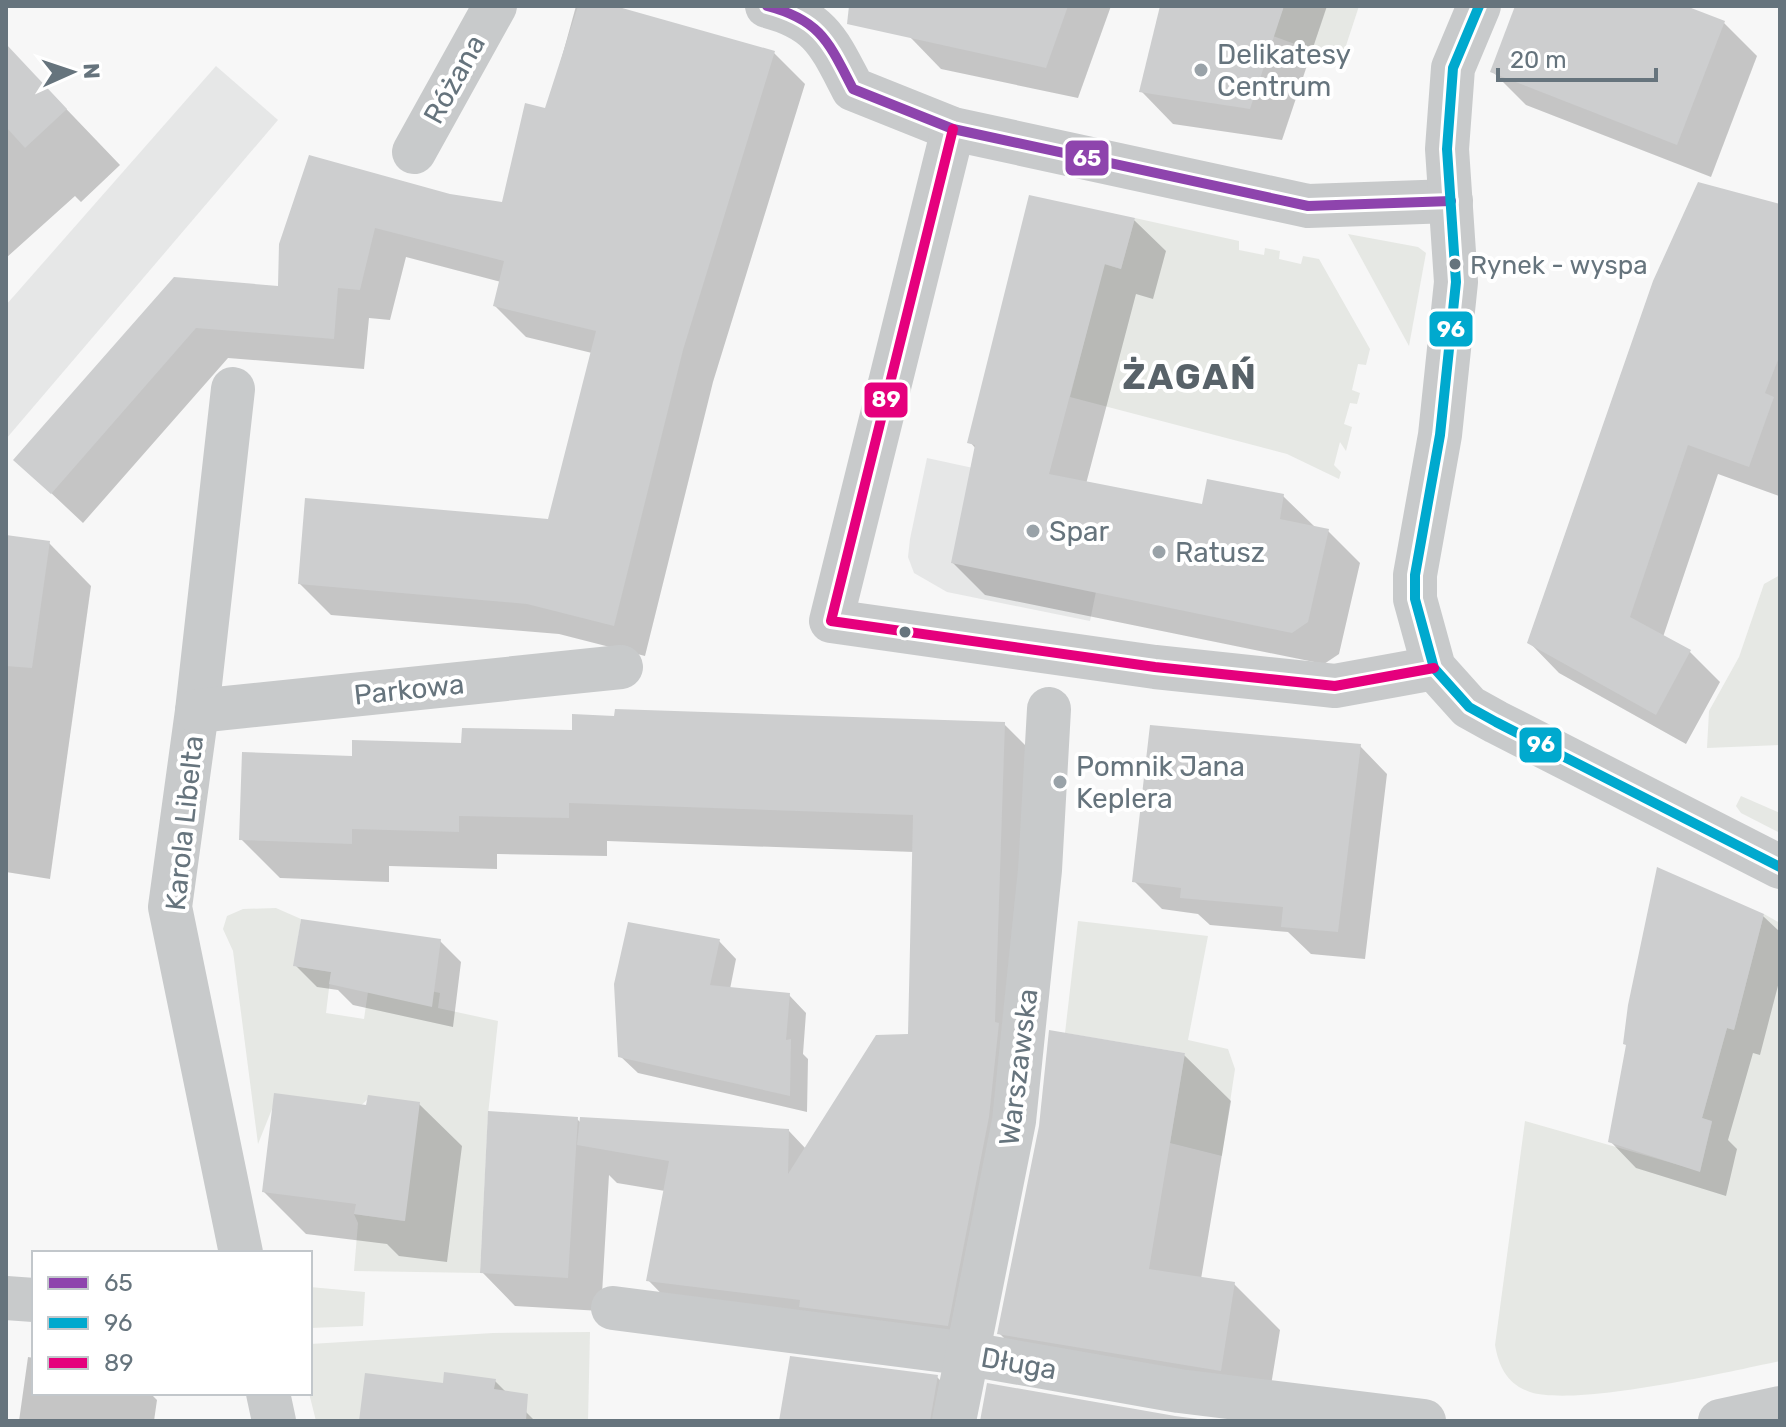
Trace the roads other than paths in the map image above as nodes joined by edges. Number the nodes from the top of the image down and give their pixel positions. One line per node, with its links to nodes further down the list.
1 (495, 6): 5 (street, Różana)
2 (767, 6): 4 (street)
3 (1479, 6): 6 (street)
4 (953, 129): 6 (street); 9 (street)
5 (414, 152)
6 (1451, 201): 9 (street)
7 (233, 389): 11 (street, Karola Libelta)
8 (621, 667): 11 (street, Parkowa)
9 (1434, 668): 12 (street)
10 (1049, 709): 17 (street, Warszawska)
11 (197, 711): 13 (street, Karola Libelta)
12 (1780, 867)
13 (241, 1251)
14 (6, 1298): 15 (street)
15 (32, 1300)
16 (613, 1308): 17 (street, Długa)
17 (969, 1354): 21 (street, Warszawska); 22 (street, Długa)
18 (268, 1395): 20 (street)
19 (1780, 1408): 23 (street)
20 (274, 1421)
21 (954, 1421)
22 (1424, 1421)
23 (1720, 1421)

